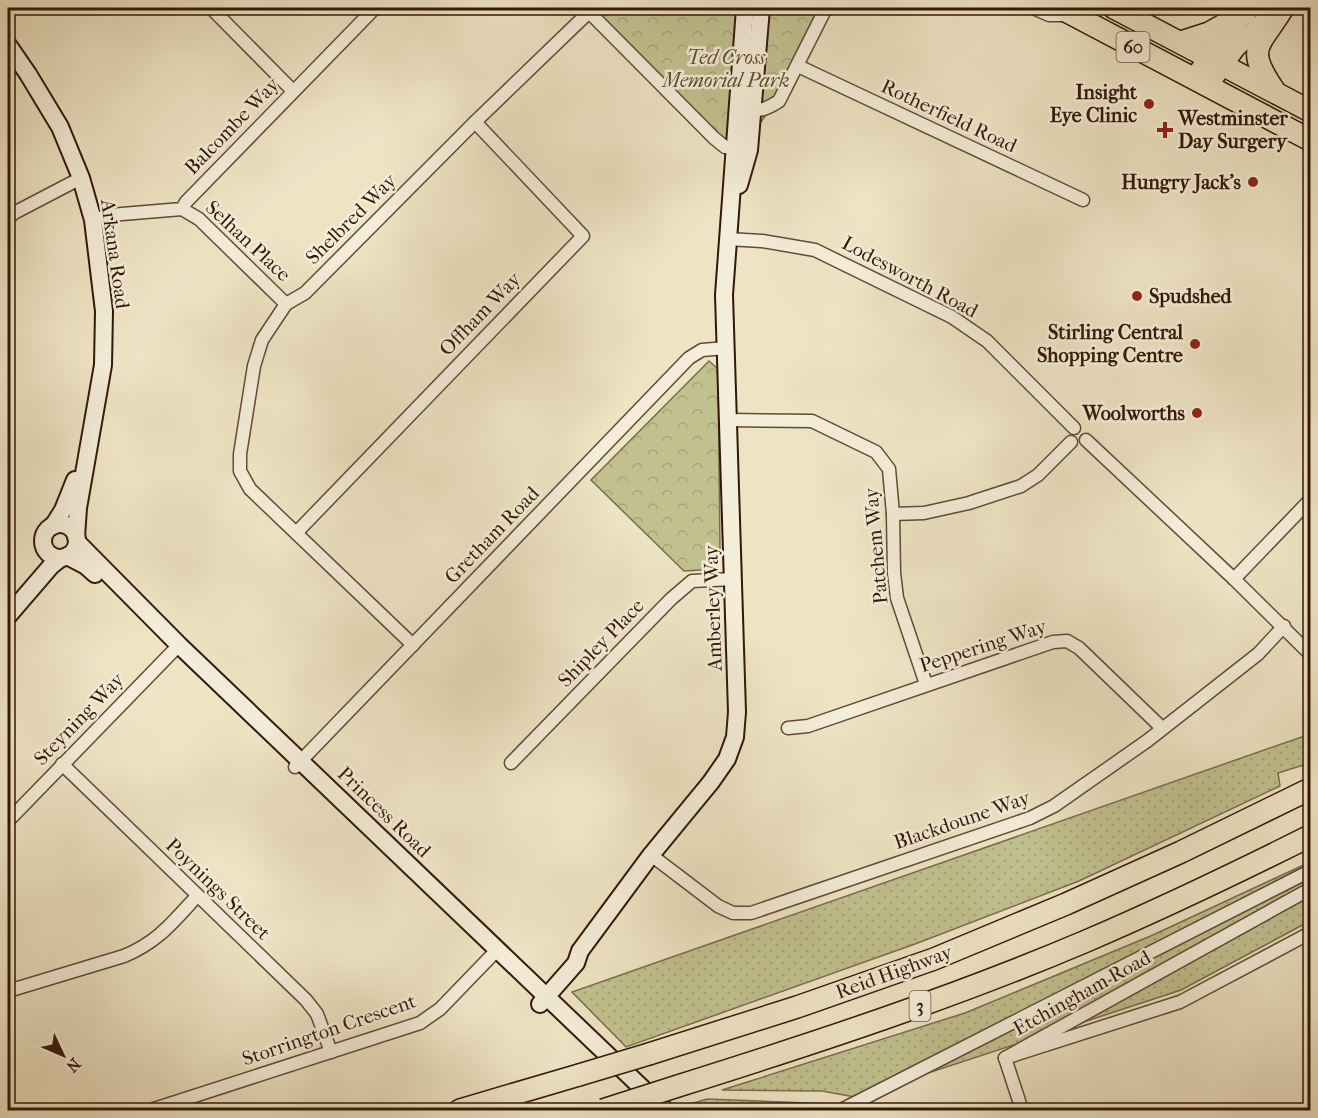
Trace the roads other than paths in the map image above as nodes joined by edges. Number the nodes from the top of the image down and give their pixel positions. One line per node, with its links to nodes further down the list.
1 (212, 8): 17 (street)
2 (375, 8): 17 (street, Balcombe Way)
3 (745, 8): 19 (main road, Amberley Way)
4 (761, 8): 19 (main road, Amberley Way)
5 (826, 8): 15 (street)
6 (1033, 8): 11 (street)
7 (1114, 8): 12 (highway, 60)
8 (1278, 8): 14 (main road)
9 (1283, 8): 18 (highway)
10 (1247, 10): 12 (highway); 14 (main road)
11 (1061, 12): 16 (highway, 60)
12 (1181, 42): 14 (highway, 60)
13 (8, 45): 24 (main road, Arkana Road)
14 (1216, 60): 16 (main road); 18 (highway, 60)
15 (798, 66): 19 (street); 25 (street, Rotherfield Road)
16 (1201, 82): 22 (highway, 60)
17 (294, 91): 26 (street, Balcombe Way)
18 (1276, 93): 20 (highway, 60)
19 (746, 111): 23 (main road, Amberley Way)
20 (1311, 111)
21 (475, 122): 23 (street, Shelbred Way); 30 (street, Shelbred Way); 40 (street, Offham Way)
22 (1311, 140)
23 (741, 149): 29 (main road, Amberley Way)
24 (81, 178): 27 (street); 28 (main road, Arkana Road)
25 (1083, 200)
26 (182, 209): 28 (street); 30 (street, Selhan Place)
27 (8, 219)
28 (93, 220): 36 (main road, Arkana Road)
29 (727, 239): 31 (main road, Amberley Way); 33 (street, Lodesworth Road)
30 (286, 304): 40 (street, Shelbred Way)
31 (726, 348): 32 (main road, Amberley Way); 49 (street, Gretham Road)
32 (729, 420): 38 (street, Patchem Way); 44 (main road, Amberley Way)
33 (1074, 428): 34 (street); 35 (street)
34 (1086, 440): 35 (street); 45 (street)
35 (1071, 442): 38 (street)
36 (87, 452): 39 (main road, Arkana Road); 41 (main road, Arkana Road)
37 (1311, 500): 45 (street)
38 (893, 514): 52 (street, Patchem Way)
39 (53, 526): 41 (main road); 42 (main road)
40 (297, 532): 49 (street, Shelbred Way)
41 (76, 539): 43 (main road); 50 (main road, Princess Road)
42 (45, 548): 43 (main road); 46 (main road)
43 (64, 557): 47 (main road); 50 (main road, Princess Road)
44 (734, 579): 55 (street, Shipley Place); 61 (main road, Amberley Way)
45 (1234, 579): 48 (street)
46 (8, 601)
47 (8, 616)
48 (1284, 626): 51 (street); 54 (street, Blackdoune Way)
49 (413, 645): 57 (street, Gretham Road)
50 (176, 648): 56 (street, Steyning Way); 57 (main road, Princess Road)
51 (1311, 654)
52 (926, 684): 53 (street, Peppering Way); 54 (street, Peppering Way)
53 (788, 728)
54 (1162, 728): 61 (street, Blackdoune Way)
55 (511, 763)
56 (62, 764): 59 (street, Steyning Way); 64 (street, Poynings Street)
57 (298, 764): 66 (main road, Princess Road)
58 (1311, 787): 72 (highway, Reid Highway / 3, bridge)
59 (8, 821)
60 (1311, 836): 73 (highway, Reid Highway / 3, bridge)
61 (651, 855): 68 (main road, Amberley Way)
62 (1311, 871): 76 (street, Etchingham Road)
63 (1311, 889): 70 (street, Etchingham Road)
64 (197, 896): 67 (street); 69 (street, Poynings Street)
65 (1311, 933): 70 (street, Etchingham Road)
66 (494, 953): 68 (main road, Princess Road); 69 (street, Storrington Crescent)
67 (8, 991)
68 (540, 997): 74 (main road, Princess Road); 75 (main road, Princess Road)
69 (331, 1052): 71 (street, Storrington Crescent)
70 (1005, 1058): 77 (street)
71 (151, 1110)
72 (460, 1110)
73 (601, 1110)
74 (650, 1110)
75 (665, 1110)
76 (841, 1110)
77 (1022, 1110)

